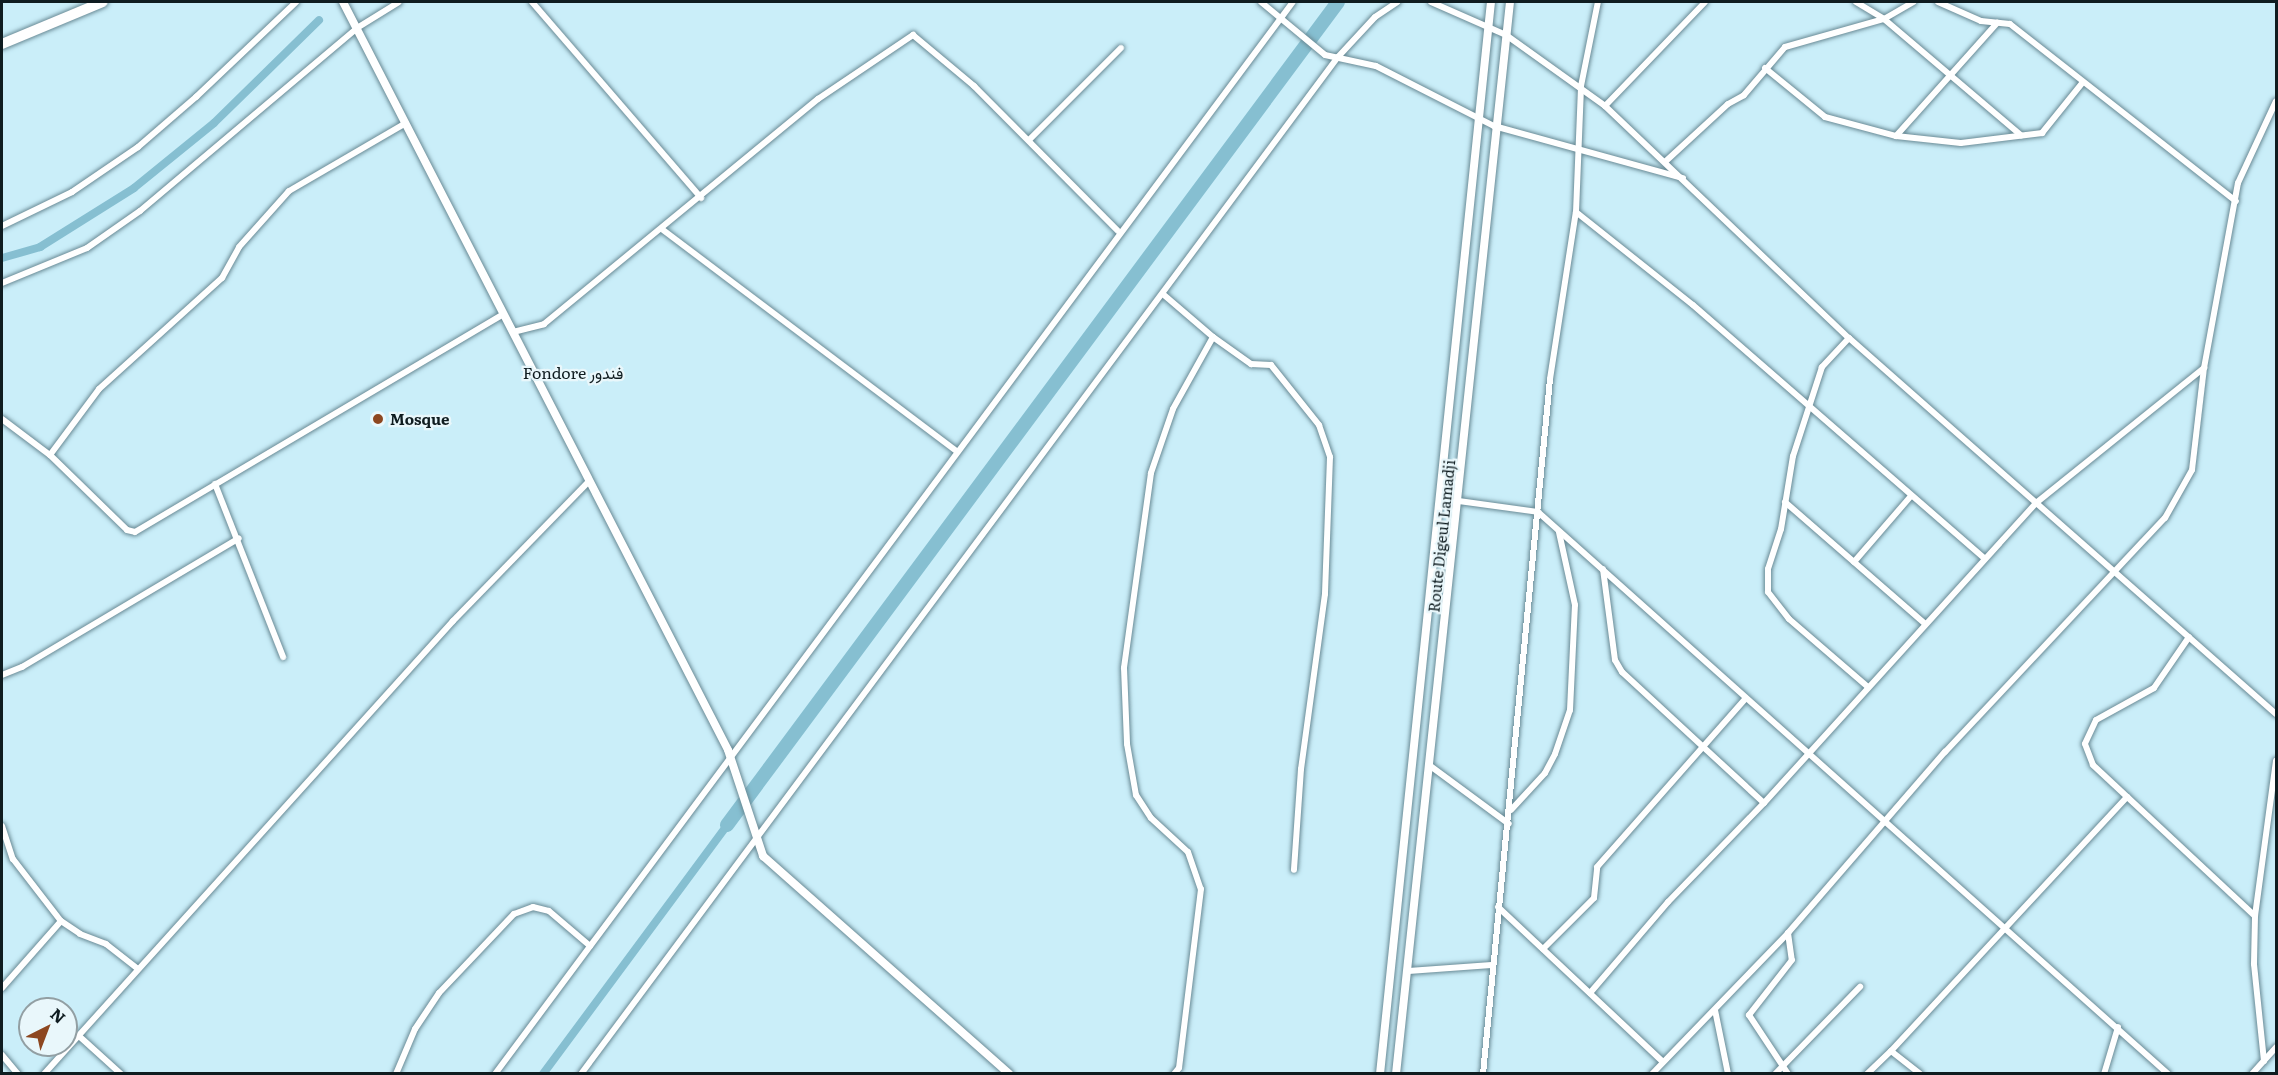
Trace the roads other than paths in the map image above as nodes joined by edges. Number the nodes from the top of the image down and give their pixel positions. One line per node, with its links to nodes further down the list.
1 (103, 2): 23 (highway)
2 (296, 2): 44 (street)
3 (343, 2): 21 (main road)
4 (399, 2): 21 (street)
5 (532, 2): 41 (street)
6 (1261, 2): 18 (street)
7 (1293, 2): 18 (street)
8 (1397, 2): 25 (street)
9 (1431, 2): 20 (street)
10 (1491, 2): 20 (main road, Route Digeul Lamadji)
11 (1510, 2): 22 (main road, Route Digeul Lamadji)
12 (1598, 2): 29 (street)
13 (1705, 2): 31 (street)
14 (1856, 2): 17 (street)
15 (1914, 2): 17 (street)
16 (1938, 2): 19 (street)
17 (1884, 19): 26 (street); 27 (street)
18 (1279, 20): 25 (street); 46 (street)
19 (1997, 22): 27 (street); 28 (street)
20 (1488, 27): 22 (street); 32 (main road, Route Digeul Lamadji)
21 (357, 28): 33 (main road); 47 (street)
22 (1506, 35): 29 (street); 34 (main road, Route Digeul Lamadji)
23 (2, 45)
24 (1120, 48): 37 (street)
25 (1338, 57): 32 (street); 48 (street)
26 (1765, 68): 36 (street); 39 (street)
27 (1951, 76): 35 (street); 36 (street)
28 (2083, 82): 35 (street); 42 (street)
29 (1581, 86): 31 (street); 38 (street)
30 (2277, 101): 42 (street)
31 (1605, 106): 39 (street)
32 (1479, 118): 34 (street); 121 (main road, Route Digeul Lamadji)
33 (406, 123): 49 (main road); 57 (street)
34 (1494, 126): 38 (street); 61 (main road, Route Digeul Lamadji)
35 (2021, 135): 36 (street)
36 (1896, 136)
37 (1029, 140): 41 (street); 46 (street)
38 (1580, 151): 40 (street); 43 (street)
39 (1666, 161): 40 (street)
40 (1685, 179): 52 (street)
41 (701, 198): 45 (street)
42 (2236, 201): 53 (street)
43 (1576, 212): 54 (street); 64 (street)
44 (2, 226)
45 (663, 230): 50 (street); 56 (street)
46 (1118, 231): 56 (street)
47 (2, 283)
48 (1164, 295): 51 (street); 89 (street)
49 (503, 314): 50 (main road); 59 (street)
50 (513, 332): 58 (main road)
51 (1213, 337): 90 (street); 120 (street)
52 (1849, 338): 54 (street); 63 (street)
53 (2204, 368): 63 (street); 70 (street)
54 (1809, 408): 60 (street); 62 (street)
55 (2, 418): 57 (street)
56 (956, 451): 80 (street)
57 (50, 455): 59 (street)
58 (589, 481): 80 (main road); 99 (street)
59 (215, 484): 66 (street)
60 (1911, 496): 67 (street); 68 (street)
61 (1458, 501): 64 (street); 82 (main road, Route Digeul Lamadji)
62 (1785, 502): 68 (street); 75 (street)
63 (2036, 503): 67 (street); 70 (street)
64 (1538, 512): 65 (street); 85 (street)
65 (1559, 531): 69 (street); 85 (street)
66 (239, 538): 73 (street); 74 (street)
67 (1984, 558): 71 (street)
68 (1854, 562): 71 (street)
69 (1602, 568): 76 (street); 78 (street)
70 (2114, 571): 72 (street); 86 (street)
71 (1924, 623): 75 (street)
72 (2189, 637): 77 (street); 83 (street)
73 (283, 657)
74 (2, 675)
75 (1867, 686): 79 (street)
76 (1745, 699): 78 (street); 79 (street)
77 (2277, 714)
78 (1702, 747): 84 (street); 97 (street)
79 (1806, 754): 84 (street); 86 (street)
80 (731, 757): 89 (main road); 96 (street)
81 (2277, 760): 92 (street)
82 (1429, 765): 87 (street); 100 (main road, Route Digeul Lamadji)
83 (2127, 796): 92 (street); 94 (street)
84 (1764, 802): 103 (street)
85 (1511, 811): 87 (street)
86 (1883, 820): 94 (street); 95 (street)
87 (1509, 824): 91 (street)
88 (2, 826): 93 (street)
89 (758, 840): 118 (street); 119 (main road)
90 (1294, 870)
91 (1498, 907): 97 (street); 98 (street)
92 (2254, 916): 110 (street)
93 (62, 921): 99 (street); 102 (street)
94 (2006, 929): 105 (street); 108 (street)
95 (1788, 933): 104 (street); 112 (street)
96 (590, 945): 116 (street); 117 (street)
97 (1544, 949): 103 (street)
98 (1492, 965): 100 (street); 123 (street)
99 (137, 968): 106 (street)
100 (1408, 971): 122 (main road, Route Digeul Lamadji)
101 (1860, 987): 112 (street)
102 (2, 988)
103 (1590, 993): 111 (street)
104 (1715, 1010): 111 (street); 125 (street)
105 (2118, 1027): 130 (street); 131 (street)
106 (79, 1036): 114 (street); 115 (street)
107 (2277, 1047): 110 (street)
108 (1891, 1051): 128 (street); 129 (street)
109 (2, 1055): 113 (street)
110 (2264, 1061): 132 (street)
111 (1664, 1062): 124 (street)
112 (1784, 1065): 126 (street); 127 (street)
113 (18, 1074)
114 (44, 1074)
115 (121, 1074)
116 (396, 1074)
117 (495, 1074)
118 (581, 1074)
119 (1010, 1074)
120 (1174, 1074)
121 (1380, 1074)
122 (1396, 1074)
123 (1483, 1074)
124 (1652, 1074)
125 (1728, 1074)
126 (1775, 1074)
127 (1788, 1074)
128 (1866, 1074)
129 (1920, 1074)
130 (2104, 1074)
131 (2168, 1074)
132 (2252, 1074)

